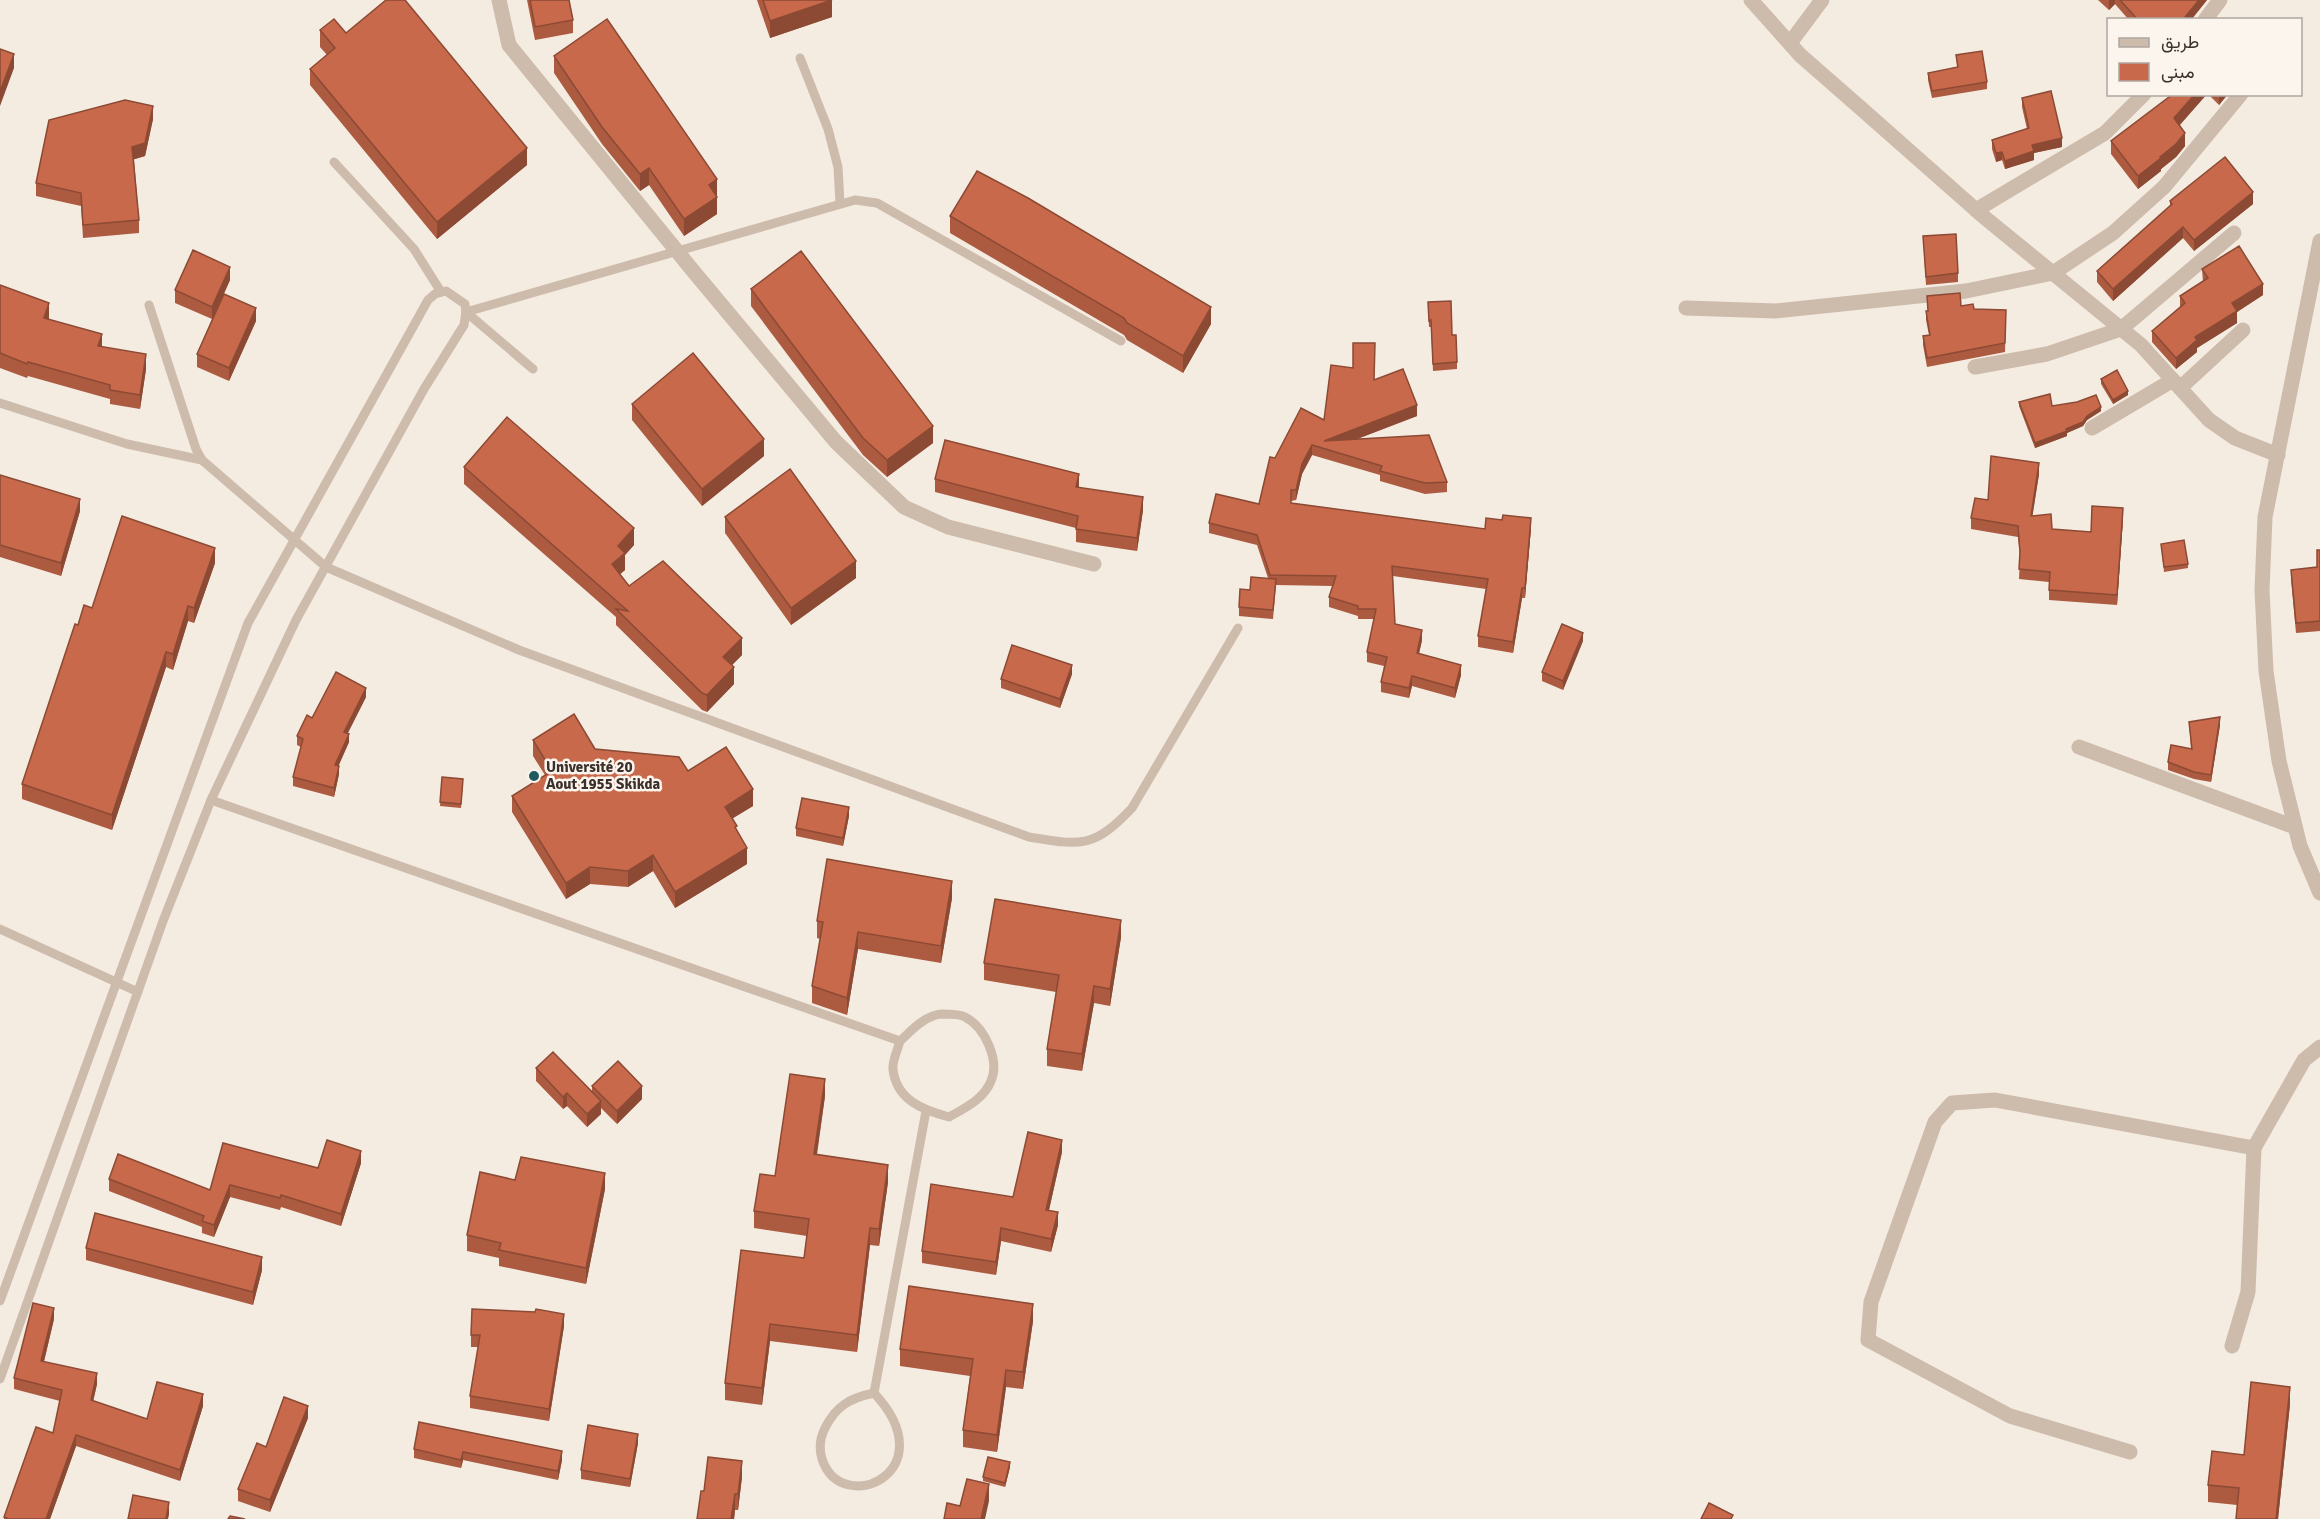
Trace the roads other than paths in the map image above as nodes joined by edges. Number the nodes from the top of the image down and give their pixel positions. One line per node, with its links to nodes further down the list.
1 (500, 0): 15 (street)
2 (1751, 0): 6 (street)
3 (1822, 0): 6 (street)
4 (2220, 0): 5 (street)
5 (2206, 18)
6 (1790, 44): 12 (street)
7 (800, 58): 11 (lane)
8 (2142, 96): 12 (street)
9 (2239, 96): 16 (street)
10 (334, 162): 17 (lane)
11 (840, 203): 15 (lane); 23 (lane)
12 (1976, 210): 16 (street)
13 (2234, 233): 21 (street)
14 (2320, 241): 29 (street)
15 (678, 250): 20 (lane); 32 (street)
16 (2053, 273): 19 (street); 21 (street)
17 (441, 292): 20 (lane); 31 (lane)
18 (149, 305): 30 (lane)
19 (1686, 308)
20 (466, 312): 25 (lane); 33 (lane)
21 (2121, 328): 24 (street); 26 (street)
22 (2243, 330): 26 (street)
23 (1121, 340)
24 (1975, 367)
25 (533, 369)
26 (2177, 384): 28 (street); 29 (street)
27 (0, 403): 30 (lane)
28 (2092, 428)
29 (2278, 455): 37 (street)
30 (202, 460): 31 (lane)
31 (294, 541): 33 (lane); 40 (lane)
32 (1094, 564)
33 (326, 567): 34 (lane); 36 (lane)
34 (1238, 628)
35 (2079, 747): 37 (street)
36 (211, 800): 41 (lane); 42 (lane)
37 (2295, 827): 38 (street)
38 (2320, 892)
39 (0, 929): 40 (lane)
40 (118, 981): 41 (lane); 46 (lane)
41 (138, 992): 48 (lane)
42 (900, 1041): 44 (lane); 44 (lane)
43 (2320, 1047): 45 (street)
44 (926, 1111): 49 (lane)
45 (2254, 1148): 47 (street); 50 (street)
46 (0, 1301)
47 (2232, 1346)
48 (0, 1379)
49 (874, 1393): 49 (lane)
50 (2130, 1452)

